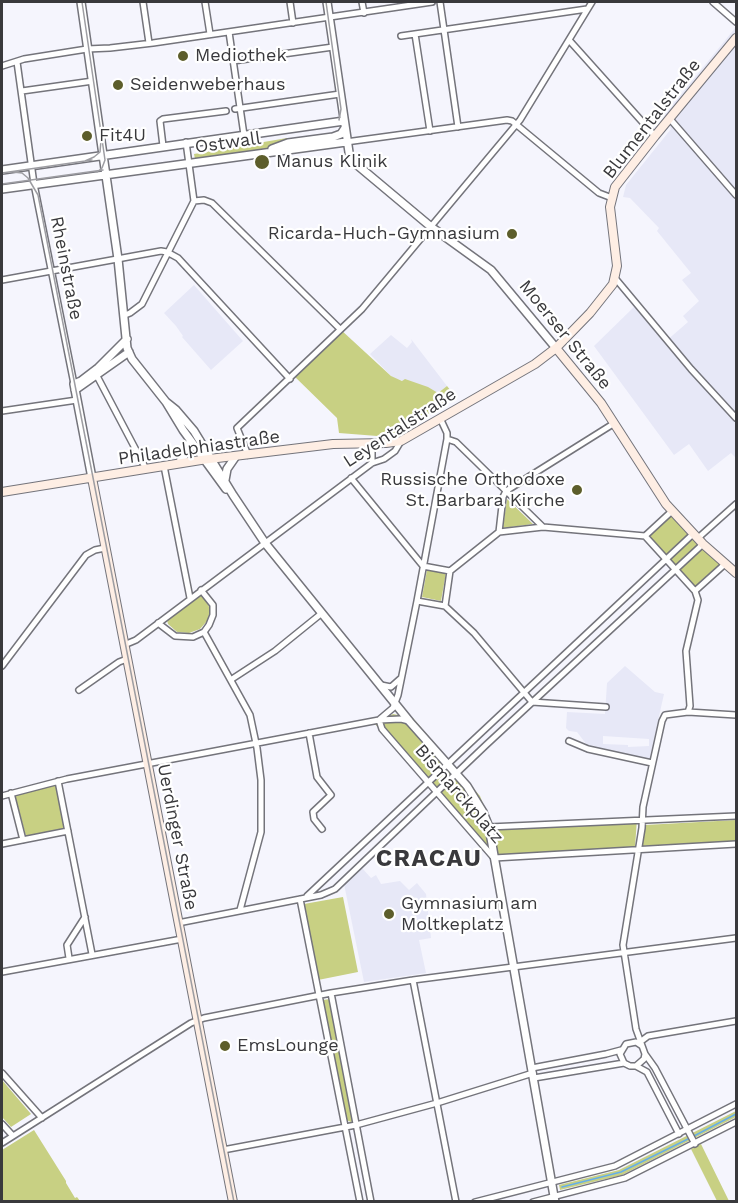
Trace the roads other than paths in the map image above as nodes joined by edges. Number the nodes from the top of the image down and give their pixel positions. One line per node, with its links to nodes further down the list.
1 (81, 2): 25 (street)
2 (143, 2): 23 (street)
3 (205, 2): 18 (street)
4 (290, 2): 15 (street)
5 (327, 2): 13 (street)
6 (362, 2): 12 (street)
7 (432, 2): 12 (street)
8 (440, 2): 16 (street)
9 (592, 2): 11 (street)
10 (713, 2): 14 (street)
11 (587, 9): 16 (street); 22 (street)
12 (364, 13): 13 (street)
13 (329, 18): 15 (street); 24 (street)
14 (736, 22)
15 (293, 23): 17 (street)
16 (444, 30): 19 (street); 37 (street)
17 (229, 32): 18 (street); 26 (street)
18 (210, 34): 23 (street)
19 (415, 34): 20 (street); 38 (street)
20 (401, 36)
21 (736, 38): 34 (main road, Blumentalstraße)
22 (569, 40): 35 (street); 40 (street)
23 (149, 43): 25 (street)
24 (333, 47): 26 (street); 31 (street)
25 (88, 49): 27 (street); 29 (street)
26 (233, 61): 32 (street)
27 (17, 62): 28 (street); 30 (street, Rheinstraße)
28 (2, 66)
29 (93, 81): 30 (street); 45 (street)
30 (22, 91): 47 (street, Rheinstraße)
31 (340, 94): 32 (street); 36 (street)
32 (238, 109): 39 (street)
33 (226, 111): 43 (street)
34 (670, 119): 40 (main road, Blumentalstraße); 52 (street)
35 (516, 124): 37 (street, Ostwall); 53 (street); 55 (street)
36 (344, 125): 39 (street, Ostwall); 42 (street); 44 (street)
37 (458, 127): 38 (street, Ostwall)
38 (430, 131): 42 (street, Ostwall)
39 (244, 135): 41 (street, Ostwall)
40 (655, 136): 53 (main road, Blumentalstraße)
41 (186, 142): 43 (street, Ostwall); 46 (street)
42 (346, 142): 44 (street, Ostwall); 55 (street, Moerser Straße)
43 (163, 146): 45 (street, Ostwall)
44 (265, 153): 46 (street, Ostwall)
45 (104, 155): 47 (street, Ostwall); 49 (street)
46 (190, 163): 49 (street, Ostwall); 54 (street)
47 (31, 165): 48 (street, Ostwall); 50 (street, Rheinstraße)
48 (2, 170)
49 (106, 174): 50 (street, Ostwall); 57 (street)
50 (34, 184): 51 (street, Ostwall); 58 (street, Rheinstraße)
51 (2, 189)
52 (736, 195)
53 (612, 198): 59 (main road, Blumentalstraße)
54 (194, 201): 56 (street); 62 (street)
55 (430, 226): 62 (street); 64 (street, Moerser Straße)
56 (167, 252): 57 (street); 61 (street); 67 (street)
57 (118, 260): 58 (street); 61 (street)
58 (51, 272): 60 (street); 68 (street, Rheinstraße)
59 (615, 278): 64 (main road); 73 (street)
60 (2, 280)
61 (125, 315): 63 (street)
62 (339, 329): 67 (street)
63 (127, 339): 65 (street); 68 (street)
64 (556, 348): 72 (main road, Leyentalstraße); 74 (main road, Moerser Straße)
65 (129, 352): 66 (street); 70 (street)
66 (97, 376): 68 (street); 85 (street)
67 (290, 379): 79 (street)
68 (74, 387): 69 (street, Rheinstraße)
69 (77, 400): 71 (street); 86 (street, Rheinstraße)
70 (166, 402): 76 (street); 81 (street)
71 (2, 411)
72 (440, 417): 75 (street); 77 (main road, Leyentalstraße)
73 (736, 417)
74 (613, 424): 89 (street); 93 (main road, Moerser Straße)
75 (447, 439): 89 (street); 102 (street)
76 (190, 440): 81 (street); 82 (street)
77 (401, 441): 78 (main road, Philadelphiastraße); 83 (street, Leyentalstraße)
78 (372, 443): 79 (main road, Philadelphiastraße); 83 (street)
79 (248, 455): 80 (main road, Philadelphiastraße)
80 (236, 456): 81 (main road, Philadelphiastraße); 88 (street)
81 (208, 459): 82 (main road, Philadelphiastraße); 88 (street); 91 (street)
82 (179, 463): 84 (main road, Philadelphiastraße)
83 (372, 463): 87 (street, Leyentalstraße)
84 (164, 466): 85 (main road, Philadelphiastraße); 108 (street)
85 (146, 469): 86 (main road, Philadelphiastraße)
86 (92, 478): 90 (main road, Philadelphiastraße); 99 (main road, Uerdinger Straße)
87 (351, 478): 98 (street, Leyentalstraße); 102 (street)
88 (225, 480): 91 (street)
89 (506, 491): 94 (street); 95 (street)
90 (2, 492)
91 (232, 495): 98 (street, Bismarckplatz)
92 (736, 504): 97 (street)
93 (672, 511): 96 (street); 97 (main road, Moerser Straße)
94 (543, 528): 95 (street); 96 (street)
95 (499, 532): 104 (street)
96 (645, 536): 100 (street)
97 (698, 539): 100 (street); 101 (main road, Moerser Straße); 103 (street)
98 (266, 543): 106 (street, Leyentalstraße); 111 (street, Bismarckplatz)
99 (105, 548): 114 (main road, Uerdinger Straße); 116 (street)
100 (665, 559): 103 (street); 121 (street)
101 (724, 564): 105 (main road, Moerser Straße); 107 (street)
102 (423, 566): 104 (street); 109 (street)
103 (675, 570): 107 (street); 122 (street)
104 (450, 571): 110 (street)
105 (736, 573)
106 (201, 590): 108 (street, Leyentalstraße); 113 (street)
107 (695, 591): 125 (street)
108 (190, 598): 112 (street, Leyentalstraße)
109 (417, 601): 110 (street); 117 (street)
110 (445, 606): 121 (street)
111 (322, 613): 118 (street); 119 (street, Bismarckplatz)
112 (158, 622): 113 (street); 114 (street, Leyentalstraße)
113 (204, 632): 118 (street)
114 (124, 645): 115 (main road, Uerdinger Straße)
115 (127, 659): 120 (street); 132 (main road, Uerdinger Straße)
116 (2, 666)
117 (401, 677): 119 (street); 123 (street)
118 (231, 679): 131 (street)
119 (381, 686): 123 (street, Bismarckplatz)
120 (79, 690)
121 (523, 692): 122 (street); 134 (street)
122 (532, 702): 124 (street); 135 (street)
123 (395, 703): 127 (street); 128 (street, Bismarckplatz)
124 (606, 707)
125 (688, 712): 126 (street); 133 (street)
126 (736, 715)
127 (379, 720): 128 (street); 129 (street); 137 (street, Bismarckplatz)
128 (410, 722): 134 (street, Bismarckplatz)
129 (309, 733): 131 (street); 145 (street)
130 (569, 741): 133 (street)
131 (256, 742): 132 (street); 154 (street)
132 (147, 764): 136 (street); 156 (main road, Uerdinger Straße)
133 (652, 764): 142 (street)
134 (447, 765): 135 (street, Bismarckplatz); 137 (street)
135 (456, 773): 138 (street); 143 (street, Bismarckplatz)
136 (58, 781): 139 (street); 146 (street)
137 (429, 782): 138 (street, Bismarckplatz); 144 (street)
138 (437, 791): 147 (street); 152 (street, Bismarckplatz)
139 (11, 793): 140 (street); 148 (street)
140 (2, 796)
141 (736, 816): 142 (street)
142 (643, 821): 143 (street); 151 (street)
143 (489, 827): 152 (street, Bismarckplatz)
144 (379, 828): 147 (street); 153 (street)
145 (322, 829)
146 (68, 831): 148 (street); 155 (street)
147 (389, 838): 153 (street)
148 (23, 840): 149 (street)
149 (2, 844)
150 (736, 844): 151 (street)
151 (639, 850): 152 (street); 159 (street)
152 (494, 858): 162 (street)
153 (303, 898): 154 (street); 166 (street)
154 (240, 910): 156 (street)
155 (85, 917): 160 (street); 161 (street)
156 (178, 923): 158 (main road, Uerdinger Straße)
157 (736, 938): 159 (street)
158 (182, 939): 160 (street); 167 (main road, Uerdinger Straße)
159 (623, 953): 162 (street); 169 (street)
160 (92, 954): 161 (street)
161 (69, 958): 163 (street)
162 (514, 967): 164 (street); 175 (street)
163 (2, 972)
164 (412, 980): 165 (street); 176 (street)
165 (331, 993): 166 (street); 181 (street)
166 (320, 995): 167 (street); 182 (street)
167 (198, 1020): 178 (street); 188 (main road, Uerdinger Straße)
168 (736, 1021): 169 (street)
169 (641, 1044): 170 (street); 171 (street)
170 (621, 1050): 172 (street); 175 (street)
171 (645, 1054): 173 (street); 183 (street)
172 (624, 1063): 173 (street); 175 (street)
173 (636, 1066): 184 (street)
174 (2, 1073): 178 (street)
175 (533, 1073): 176 (street); 189 (street)
176 (437, 1103): 181 (street); 194 (street)
177 (736, 1104): 183 (street)
178 (42, 1118): 185 (street)
179 (736, 1122): 187 (street)
180 (2, 1124): 185 (street)
181 (356, 1125): 182 (street); 193 (street)
182 (345, 1127): 188 (street); 192 (street)
183 (688, 1130): 184 (street); 187 (street)
184 (679, 1134): 189 (street)
185 (13, 1136): 186 (street)
186 (2, 1143)
187 (695, 1144): 190 (street)
188 (223, 1150): 191 (main road, Uerdinger Straße)
189 (551, 1183): 190 (street); 195 (street)
190 (554, 1199): 196 (street)
191 (233, 1202)
192 (360, 1202)
193 (371, 1202)
194 (456, 1202)
195 (475, 1202)
196 (533, 1202)

